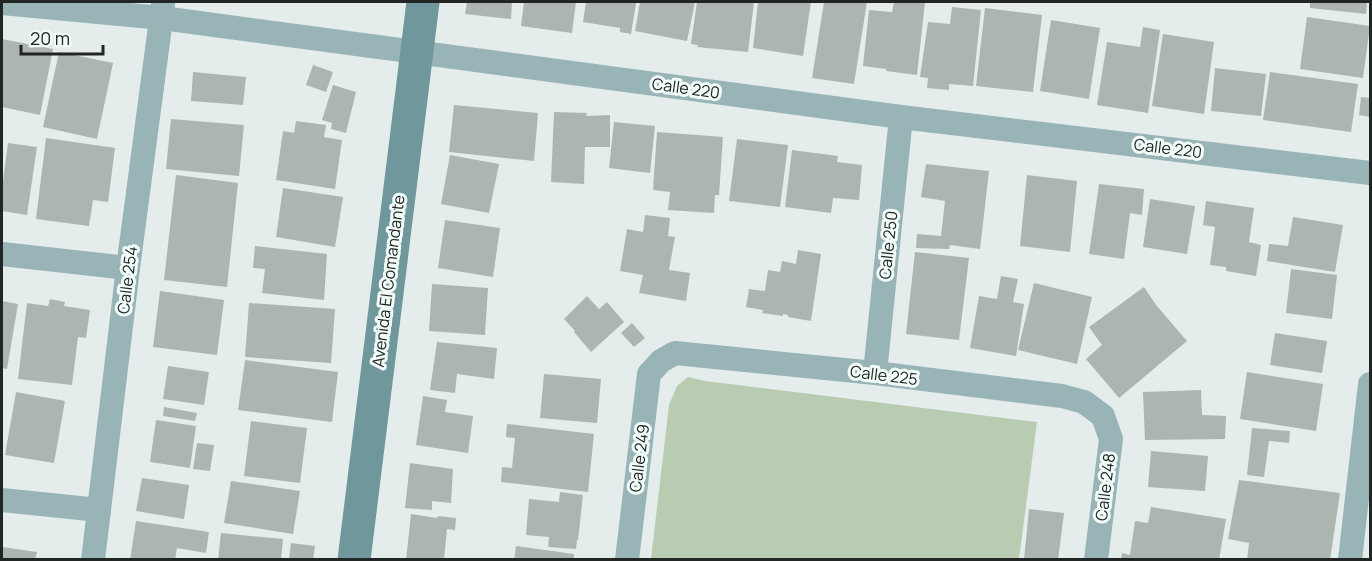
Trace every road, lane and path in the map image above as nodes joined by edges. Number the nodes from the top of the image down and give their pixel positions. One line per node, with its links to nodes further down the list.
1 (423, 2): 4 (street, Avenida El Comandante)
2 (2, 3): 3 (street, Calle 220)
3 (163, 10): 4 (street, Calle 220); 8 (street, Calle 254)
4 (417, 52): 5 (street, Calle 220); 16 (street, Avenida El Comandante)
5 (900, 117): 6 (street, Calle 220); 10 (street, Calle 250)
6 (1371, 172)
7 (2, 254): 8 (street)
8 (128, 268): 14 (street, Calle 254)
9 (661, 361): 10 (street, Calle 225); 17 (street, Calle 249)
10 (875, 373): 12 (street, Calle 225)
11 (1371, 384): 19 (street)
12 (1103, 416): 18 (street, Calle 248)
13 (2, 500): 14 (street)
14 (99, 510): 15 (street, Calle 254)
15 (93, 560)
16 (354, 560)
17 (627, 560)
18 (1096, 560)
19 (1350, 560)

